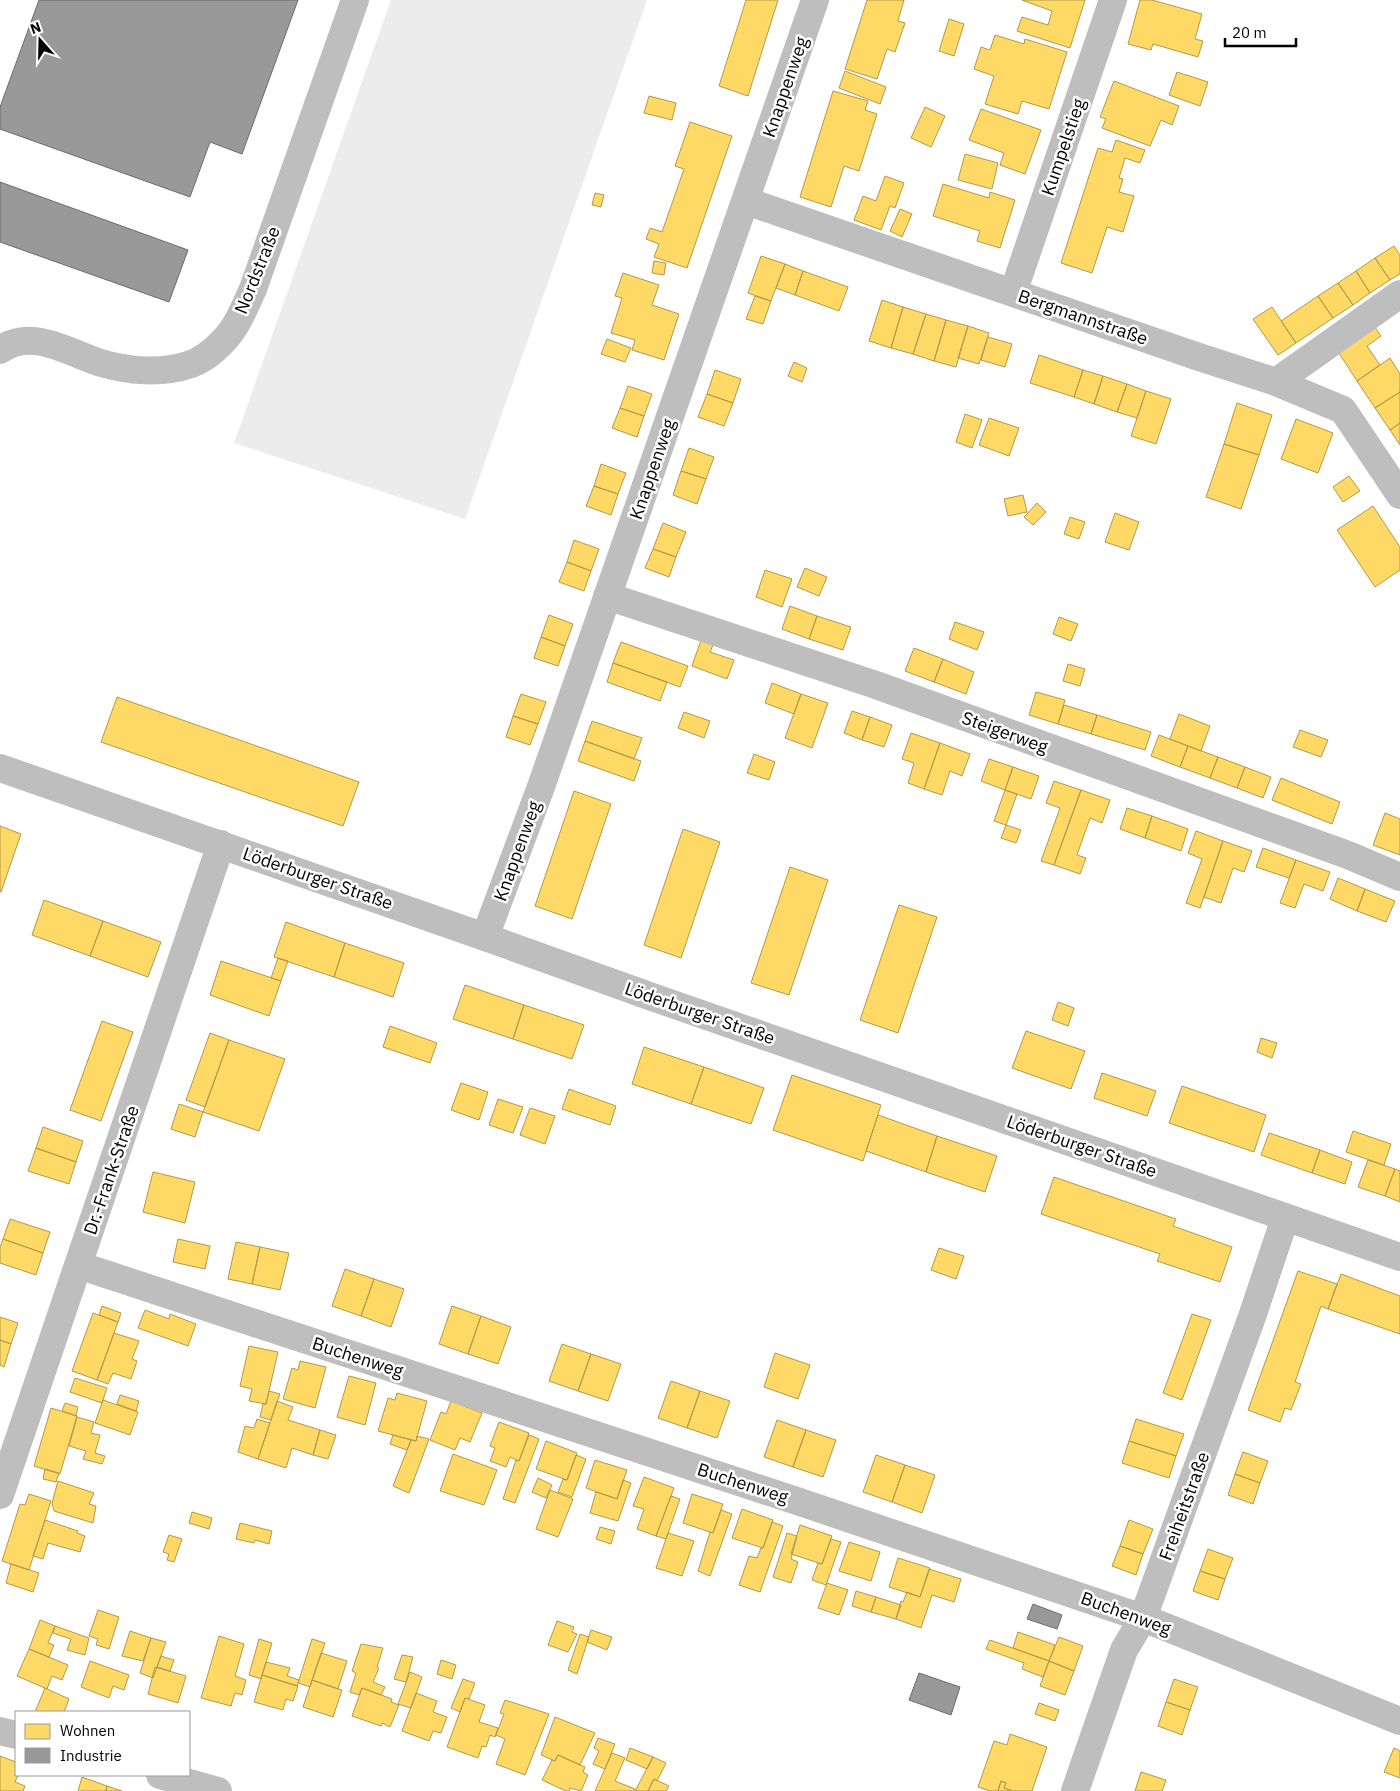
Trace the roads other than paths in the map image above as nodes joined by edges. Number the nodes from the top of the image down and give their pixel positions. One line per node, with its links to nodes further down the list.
1 (354, 0): 7 (street, Nordstraße)
2 (815, 0): 4 (street, Knappenweg)
3 (1113, 0): 5 (street, Kumpelstieg)
4 (746, 201): 5 (street, Bergmannstraße); 10 (street, Knappenweg)
5 (1013, 293): 8 (street, Bergmannstraße)
6 (1400, 294): 8 (street)
7 (3, 342)
8 (1276, 382): 9 (street, Bergmannstraße)
9 (1400, 495)
10 (607, 596): 13 (street, Steigerweg); 14 (street, Knappenweg)
11 (0, 768): 12 (street, Löderburger Straße)
12 (221, 844): 14 (street, Löderburger Straße); 17 (street, Dr.-Frank-Straße)
13 (1400, 877)
14 (485, 937): 15 (street, Löderburger Straße)
15 (1285, 1218): 16 (street, Löderburger Straße); 19 (street, Freiheitstraße)
16 (1400, 1257)
17 (78, 1265): 18 (street, Dr.-Frank-Straße); 19 (street, Buchenweg)
18 (0, 1494)
19 (1143, 1618): 20 (street, Buchenweg); 25 (street, Freiheitstraße)
20 (1400, 1721)
21 (0, 1730): 22 (street)
22 (15, 1735)
23 (164, 1776): 24 (street)
24 (218, 1791)
25 (1075, 1791)

